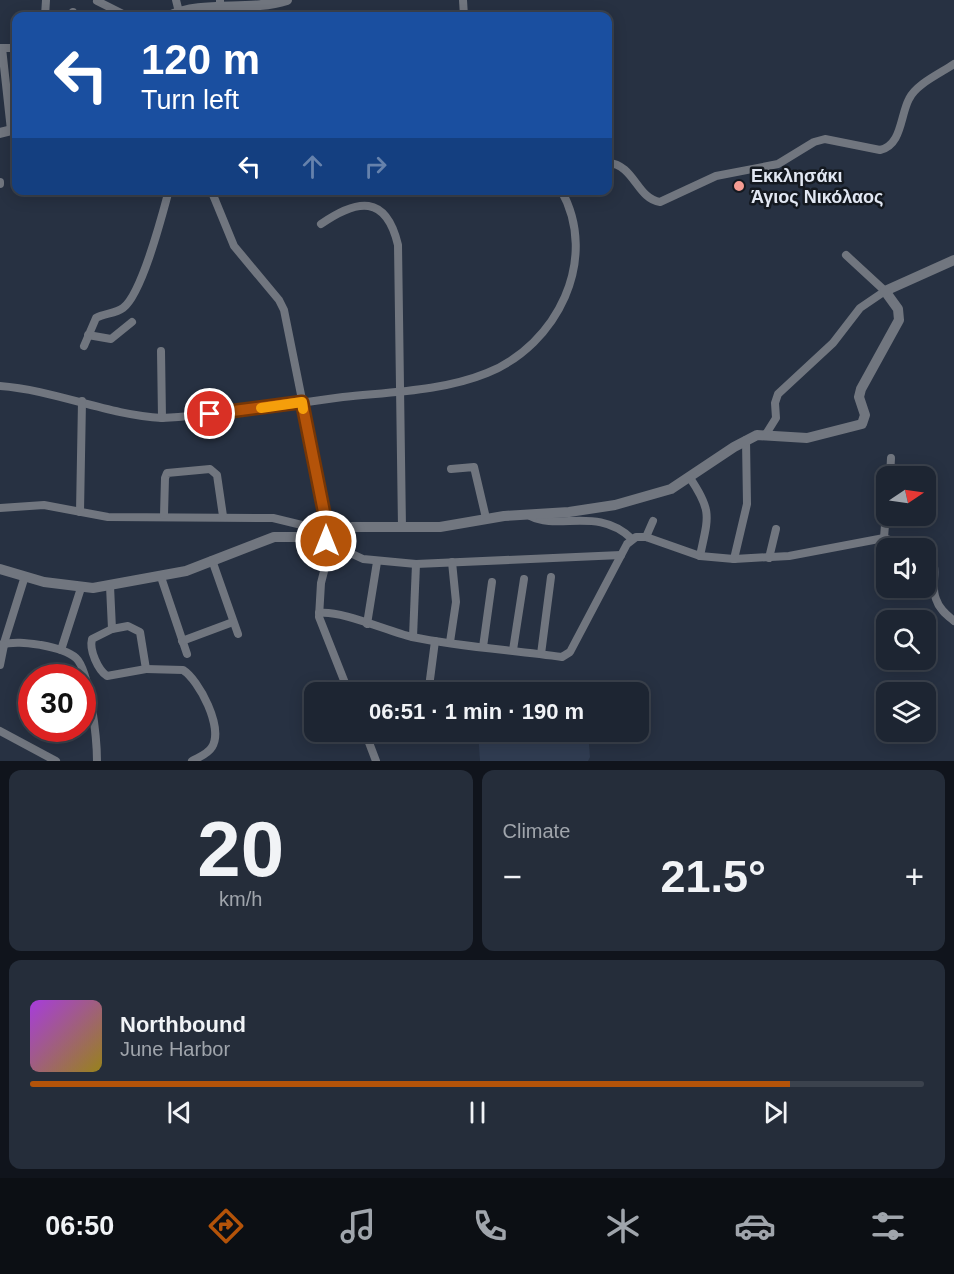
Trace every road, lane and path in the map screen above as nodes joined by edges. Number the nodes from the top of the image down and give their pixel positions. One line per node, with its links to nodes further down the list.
1 (287, 0): 3 (street)
2 (97, 1): 5 (street)
3 (220, 2): 4 (street)
4 (179, 9)
5 (118, 12)
6 (1, 48): 8 (street)
7 (954, 64): 9 (street)
8 (9, 131)
9 (612, 164)
10 (167, 195): 18 (street)
11 (213, 195): 24 (street)
12 (563, 195): 22 (street)
13 (321, 224): 22 (street)
14 (846, 255): 16 (street)
15 (954, 260): 16 (street)
16 (885, 291): 26 (street); 26 (street)
17 (132, 322): 18 (street)
18 (88, 335): 19 (street)
19 (84, 346)
20 (161, 351): 25 (street)
21 (0, 386): 23 (street)
22 (400, 390): 24 (street); 40 (street)
23 (82, 401): 25 (street); 33 (street)
24 (302, 402): 25 (street); 42 (street)
25 (162, 418)
26 (766, 434): 27 (street)
27 (746, 440): 31 (street); 51 (street)
28 (891, 458): 29 (street)
29 (891, 466)
30 (451, 469): 37 (street)
31 (690, 478): 34 (street); 49 (street)
32 (0, 507): 33 (street)
33 (80, 513): 35 (street)
34 (527, 514): 37 (street); 45 (street)
35 (164, 515): 36 (street); 36 (street)
36 (223, 516): 42 (street)
37 (486, 518): 40 (street)
38 (653, 521): 43 (street)
39 (885, 526): 44 (street)
40 (402, 528): 42 (street)
41 (776, 529): 50 (street)
42 (324, 533): 47 (street); 52 (street)
43 (646, 537): 45 (street); 49 (street)
44 (884, 538)
45 (632, 539): 48 (street)
46 (876, 539): 50 (street)
47 (331, 544): 53 (street); 65 (street)
48 (621, 555): 54 (street); 80 (street)
49 (700, 556): 51 (street)
50 (768, 558): 51 (street)
51 (734, 559)
52 (212, 560): 58 (street); 67 (street)
53 (377, 562): 55 (street); 68 (street)
54 (452, 562): 55 (street); 74 (street)
55 (416, 564): 71 (street)
56 (0, 569): 57 (street)
57 (25, 576): 63 (street); 75 (street)
58 (161, 577): 62 (street); 72 (street)
59 (551, 577): 80 (street)
60 (524, 579): 78 (street)
61 (492, 582): 76 (street)
62 (110, 586): 63 (street); 69 (street)
63 (81, 588): 77 (street)
64 (935, 598): 66 (street)
65 (319, 614): 68 (street); 83 (street)
66 (954, 621)
67 (233, 622): 70 (street); 72 (street)
68 (367, 624): 71 (street)
69 (112, 629): 82 (street); 82 (street)
70 (238, 634)
71 (413, 637): 73 (street)
72 (182, 640): 79 (street)
73 (435, 641): 74 (street); 84 (street)
74 (450, 642): 76 (street)
75 (3, 645): 77 (street); 81 (street)
76 (483, 647): 78 (street)
77 (61, 650): 88 (street)
78 (513, 650): 80 (street)
79 (187, 654)
80 (541, 654)
81 (0, 665)
82 (146, 669): 89 (street)
83 (345, 682)
84 (430, 682)
85 (0, 731): 87 (street)
86 (368, 742): 90 (street)
87 (56, 761)
88 (98, 761)
89 (192, 761)
90 (376, 761)

